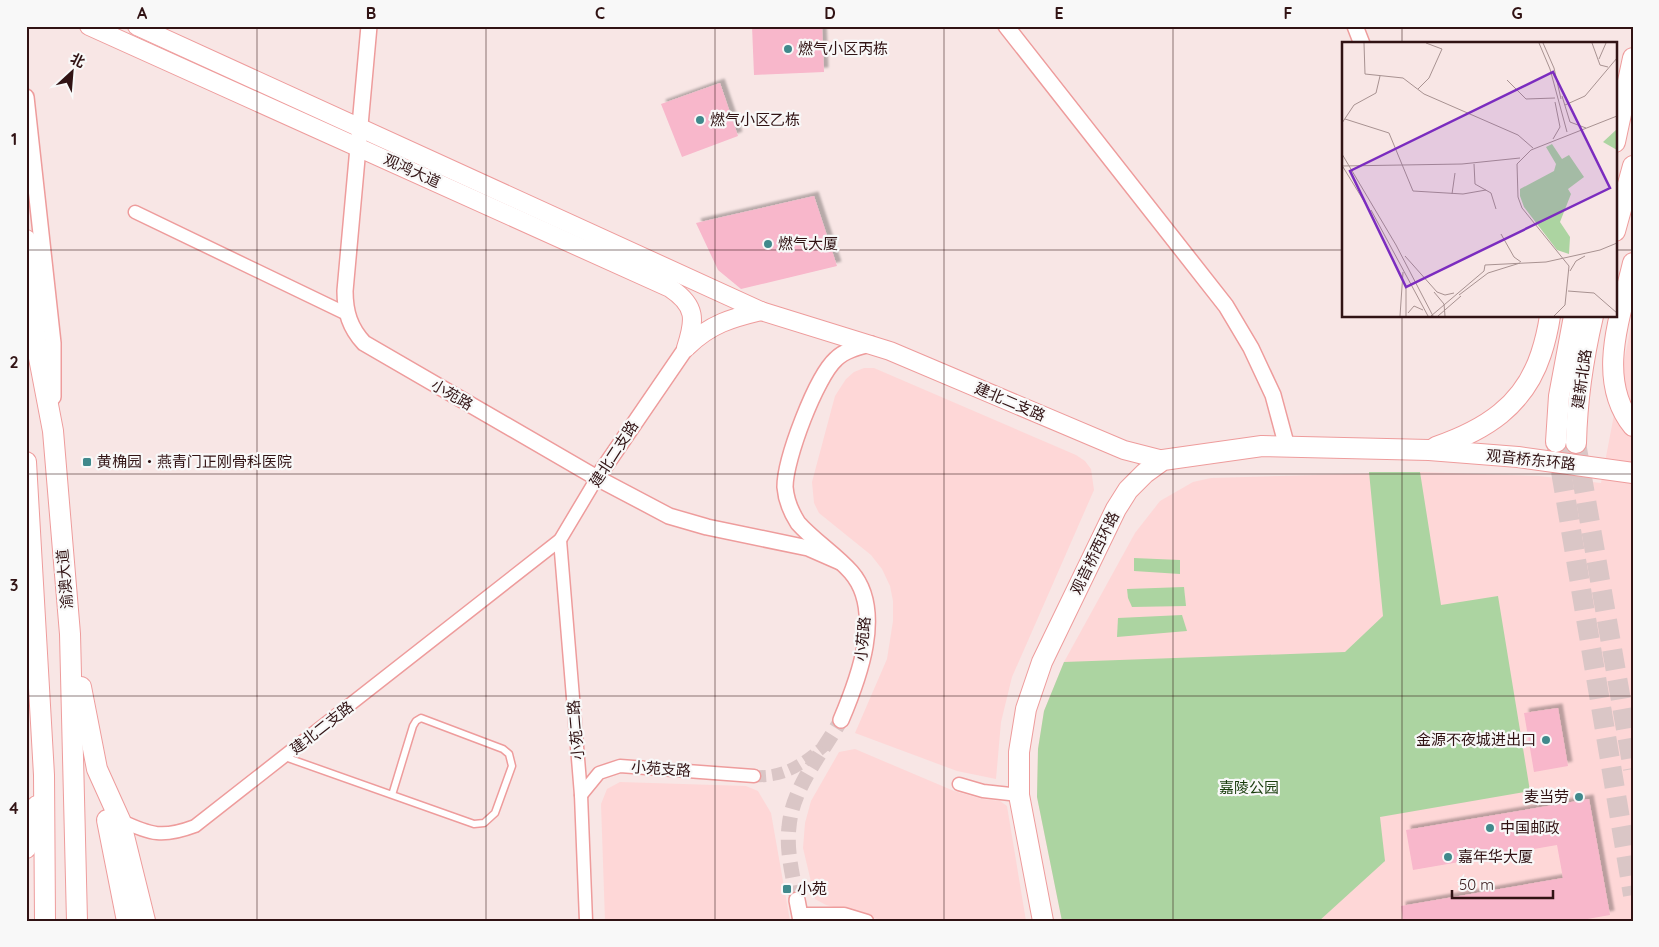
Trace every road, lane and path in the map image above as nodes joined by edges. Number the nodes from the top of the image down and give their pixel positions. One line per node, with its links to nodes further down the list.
1 (89, 26): 11 (main road, 观鸿大道)
2 (137, 26): 9 (main road, 观鸿大道)
3 (369, 26): 9 (street, 小苑路)
4 (1006, 26): 28 (street)
5 (1355, 26): 6 (street)
6 (1361, 42)
7 (1633, 58): 10 (main road)
8 (26, 98): 25 (street)
9 (359, 128): 11 (street, 小苑路); 17 (main road, 观鸿大道)
10 (1616, 135)
11 (358, 147): 18 (street, 小苑路); 23 (main road, 观鸿大道)
12 (1633, 166): 14 (main road)
13 (135, 212): 18 (street)
14 (1616, 226)
15 (26, 240): 25 (main road, 渝澳大道)
16 (1633, 263): 24 (main road)
17 (761, 311): 22 (main road, 建北二支路); 23 (main road, 建北二支路)
18 (346, 314): 33 (street, 小苑路)
19 (1550, 318): 29 (main road)
20 (1574, 318): 26 (main road, 建新北路)
21 (1593, 318): 27 (main road, 建新北路)
22 (871, 344): 30 (main road, 建北二支路); 37 (street, 小苑路)
23 (686, 348): 33 (street, 建北二支路)
24 (1633, 426)
25 (53, 431): 38 (main road, 渝澳大道)
26 (1556, 442)
27 (1576, 443)
28 (1287, 446): 29 (main road, 观音桥西环路); 30 (main road, 观音桥西环路)
29 (1429, 450): 32 (main road, 观音桥东环路)
30 (1163, 460): 46 (main road, 观音桥西环路)
31 (26, 462): 35 (main road, 渝澳大道)
32 (1633, 473)
33 (597, 478): 36 (street, 建北二支路); 37 (street, 小苑路)
34 (26, 482): 35 (street)
35 (30, 504): 42 (main road, 渝澳大道)
36 (560, 540): 40 (street, 建北二支路); 47 (street, 小苑二路)
37 (840, 562): 39 (street, 小苑路)
38 (70, 634): 41 (main road); 52 (main road, 渝澳大道)
39 (841, 720)
40 (285, 757): 45 (lane); 48 (street, 建北二支路)
41 (97, 769): 48 (main road); 53 (main road)
42 (44, 775): 49 (main road); 51 (main road, 渝澳大道)
43 (754, 776): 47 (street, 小苑支路)
44 (959, 784): 46 (street)
45 (392, 795): 45 (lane)
46 (1020, 795): 57 (main road, 观音桥西环路)
47 (581, 796): 55 (street, 小苑二路)
48 (120, 820): 54 (main road)
49 (26, 848)
50 (799, 912): 56 (street)
51 (45, 921)
52 (78, 921)
53 (127, 921)
54 (145, 921)
55 (586, 921)
56 (867, 921)
57 (1043, 921)

